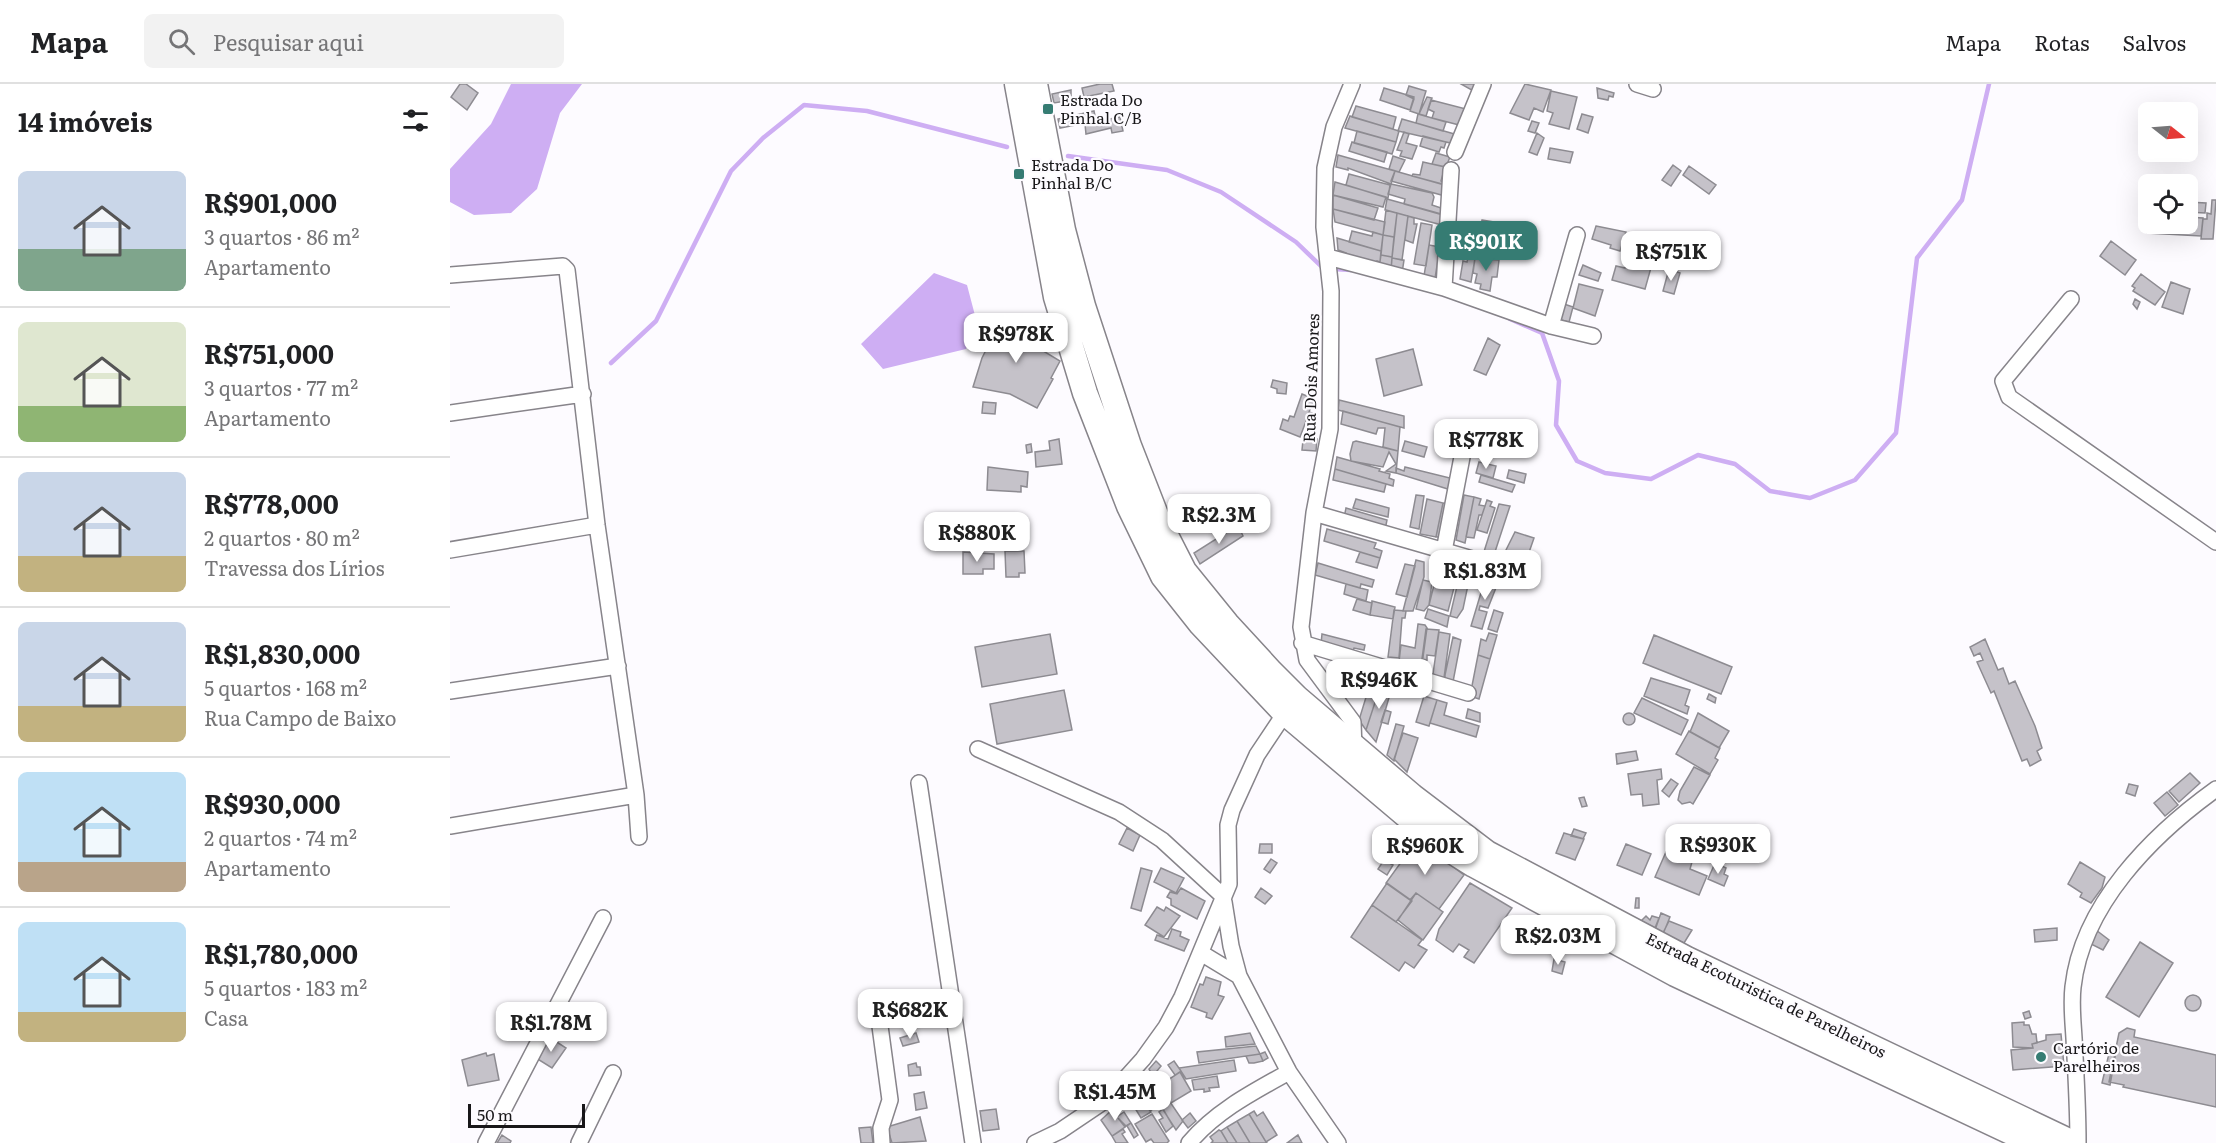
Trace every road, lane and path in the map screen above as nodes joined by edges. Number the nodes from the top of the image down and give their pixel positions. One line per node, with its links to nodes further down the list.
1 (1017, 84): 29 (main road, Estrada Ecoturistica de Parelheiros)
2 (1035, 84): 29 (main road, Estrada Ecoturistica de Parelheiros)
3 (1352, 84): 10 (street, Rua Dois Amores)
4 (1483, 84): 7 (street)
5 (1637, 84): 6 (street)
6 (1653, 89)
7 (1455, 152)
8 (1451, 170): 12 (street)
9 (1577, 235): 14 (street)
10 (1328, 257): 12 (street); 19 (street, Rua Dois Amores)
11 (450, 275): 16 (street)
12 (1444, 288): 14 (street)
13 (2071, 299): 21 (street)
14 (1551, 326): 15 (street)
15 (1593, 336)
16 (583, 394): 17 (street); 20 (street)
17 (450, 412)
18 (1462, 457): 23 (street)
19 (1314, 513): 23 (street); 25 (street, Rua Dois Amores)
20 (597, 525): 22 (street); 26 (street)
21 (2216, 542)
22 (450, 550)
23 (1444, 551): 24 (street)
24 (1524, 574)
25 (1302, 643): 28 (street); 31 (street, Rua Dois Amores)
26 (618, 666): 27 (street); 34 (street)
27 (450, 691)
28 (1468, 693)
29 (1290, 705): 31 (main road, Estrada Ecoturistica de Parelheiros); 37 (street)
30 (978, 749): 37 (street)
31 (1350, 757): 51 (main road, Estrada Ecoturistica de Parelheiros); 52 (main road, Estrada Ecoturistica de Parelheiros)
32 (919, 783): 47 (street)
33 (2216, 789): 53 (street)
34 (636, 795): 35 (street); 36 (street)
35 (450, 826)
36 (639, 837)
37 (1224, 897): 39 (street); 40 (street)
38 (603, 918): 44 (street)
39 (1200, 953): 40 (street); 48 (street)
40 (1239, 976): 42 (street)
41 (878, 1004): 46 (street)
42 (1289, 1072): 49 (street); 50 (street)
43 (613, 1073): 45 (street)
44 (486, 1143)
45 (579, 1143)
46 (882, 1143)
47 (973, 1143)
48 (1035, 1143)
49 (1189, 1143)
50 (1338, 1143)
51 (2034, 1143)
52 (2073, 1143)
53 (2078, 1143)

